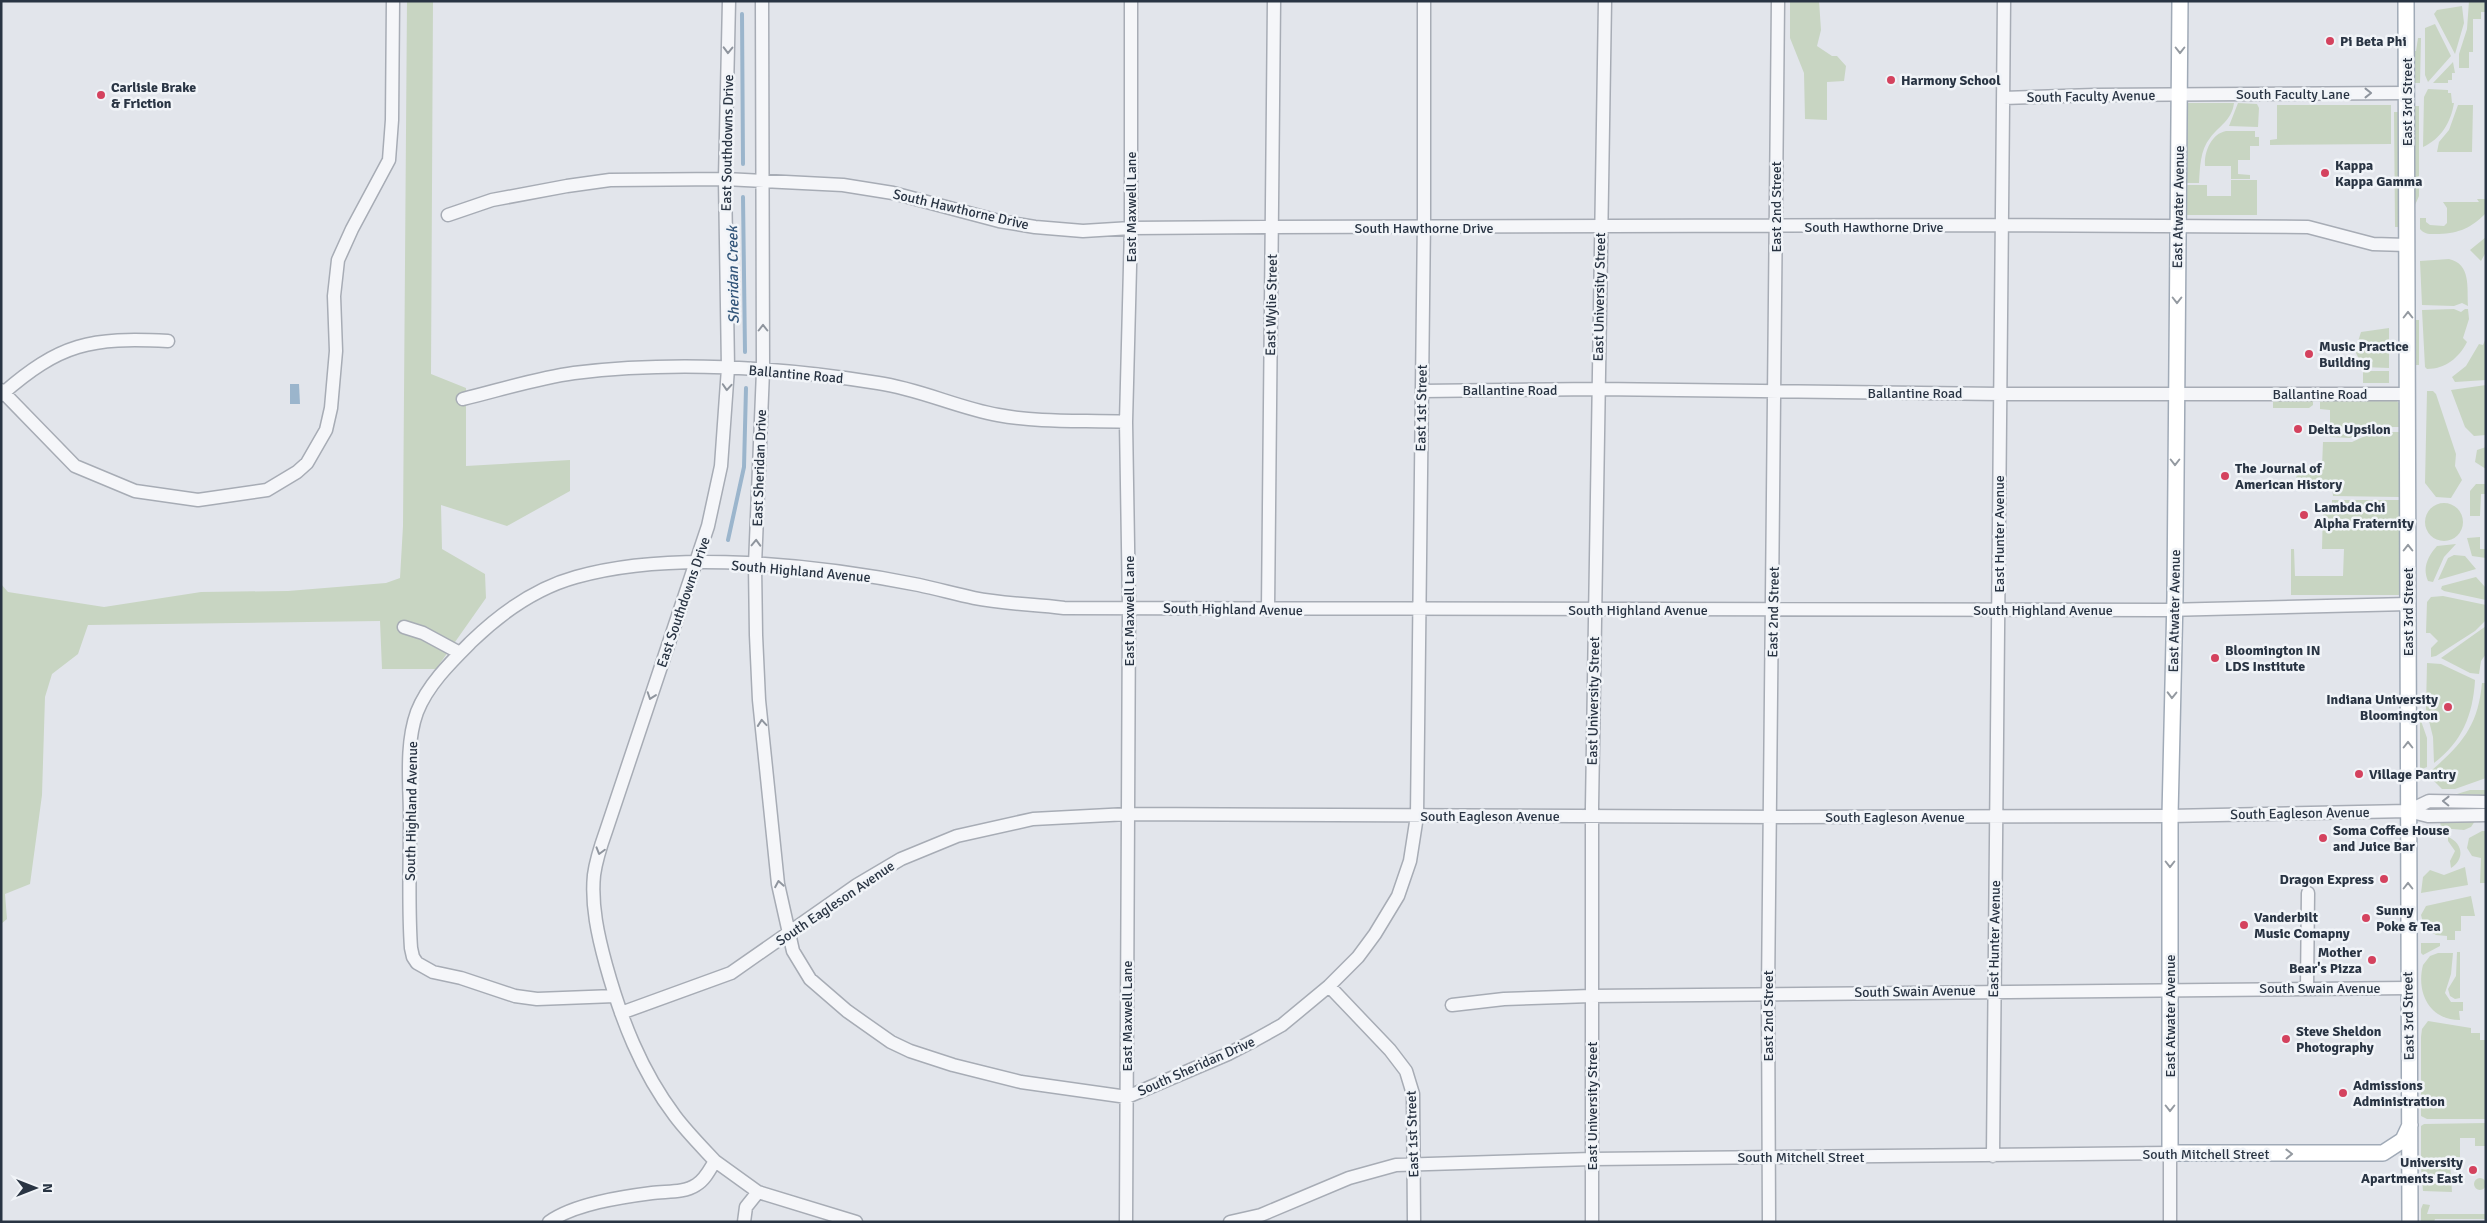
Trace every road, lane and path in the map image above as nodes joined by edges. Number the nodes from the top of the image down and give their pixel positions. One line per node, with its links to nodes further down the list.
1 (393, 1): 32 (street)
2 (729, 1): 15 (street, East Southdowns Drive, one-way to 15)
3 (762, 1): 16 (street, East Sheridan Drive)
4 (1131, 1): 21 (street, East Maxwell Lane)
5 (1274, 1): 19 (street, East Wylie Street)
6 (1424, 1): 22 (street, East 1st Street)
7 (1604, 1): 23 (street, East University Street)
8 (1778, 1): 20 (street, East 2nd Street)
9 (2004, 1): 14 (street, East Hunter Avenue)
10 (2180, 1): 13 (main road, East Atwater Avenue, one-way to 13)
11 (2406, 1): 12 (main road, East 3rd Street)
12 (2406, 93): 13 (street, South Faculty Lane, one-way to 12); 25 (main road, East 3rd Street)
13 (2179, 94): 14 (street, South Faculty Avenue); 24 (main road, East Atwater Avenue)
14 (2003, 98): 18 (street, East Hunter Avenue)
15 (725, 179): 16 (street, South Hawthorne Drive); 17 (street, South Hawthorne Drive); 27 (street, East Southdowns Drive)
16 (763, 180): 21 (street, South Hawthorne Drive); 28 (street, East Sheridan Drive, one-way to 16)
17 (448, 215)
18 (2002, 226): 20 (street, South Hawthorne Drive); 24 (street, South Hawthorne Drive); 33 (street, East Hunter Avenue)
19 (1272, 227): 21 (street, South Hawthorne Drive); 22 (street, South Hawthorne Drive); 44 (street, East Wylie Street)
20 (1776, 227): 23 (street, South Hawthorne Drive); 31 (street, East 2nd Street)
21 (1131, 228): 37 (street, East Maxwell Lane)
22 (1424, 228): 23 (street, South Hawthorne Drive); 30 (street, East 1st Street)
23 (1600, 228): 29 (street, East University Street)
24 (2177, 228): 25 (street, South Hawthorne Drive); 34 (main road, East Atwater Avenue, one-way to 34)
25 (2407, 245): 35 (main road, East 3rd Street, one-way to 25)
26 (168, 341): 32 (street)
27 (728, 368): 28 (street, Ballantine Road); 36 (street, Ballantine Road); 38 (street, East Southdowns Drive, one-way to 38)
28 (763, 371): 37 (street, Ballantine Road); 39 (street, East Sheridan Drive, one-way to 28)
29 (1598, 389): 30 (street, Ballantine Road); 31 (street, Ballantine Road); 46 (street, East University Street)
30 (1422, 391): 45 (street, East 1st Street)
31 (1774, 392): 33 (street, Ballantine Road); 42 (street, East 2nd Street)
32 (2, 393)
33 (2000, 394): 34 (street, Ballantine Road); 47 (street, East Hunter Avenue)
34 (2176, 394): 35 (street, Ballantine Road); 43 (main road, East Atwater Avenue, one-way to 43)
35 (2408, 394): 40 (main road, East 3rd Street, one-way to 35)
36 (464, 399)
37 (1126, 422): 41 (street, East Maxwell Lane)
38 (696, 562): 39 (street, South Highland Avenue); 49 (street, South Highland Avenue); 67 (street, East Southdowns Drive, one-way to 67)
39 (755, 565): 41 (street, South Highland Avenue); 60 (street, East Sheridan Drive, one-way to 39)
40 (2408, 604): 43 (street, South Highland Avenue); 51 (main road, East 3rd Street, one-way to 40)
41 (1129, 607): 44 (street, South Highland Avenue); 52 (street, East Maxwell Lane)
42 (1772, 609): 46 (street, South Highland Avenue); 47 (street, South Highland Avenue); 57 (street, East 2nd Street)
43 (2174, 609): 47 (street, South Highland Avenue); 55 (main road, East Atwater Avenue, one-way to 55)
44 (1268, 610): 45 (street, South Highland Avenue)
45 (1418, 610): 46 (street, South Highland Avenue); 54 (street, East 1st Street)
46 (1594, 610): 56 (street, East University Street)
47 (1999, 610): 58 (street, East Hunter Avenue)
48 (404, 627): 49 (street)
49 (460, 653): 67 (street, South Highland Avenue)
50 (2486, 802): 51 (street, South Eagleson Avenue, one-way to 51)
51 (2408, 811): 53 (street, South Eagleson Avenue); 55 (street, South Eagleson Avenue); 63 (main road, East 3rd Street, one-way to 51)
52 (1128, 814): 54 (street, South Eagleson Avenue); 60 (street, South Eagleson Avenue); 71 (street, East Maxwell Lane)
53 (2486, 815)
54 (1417, 816): 56 (street, South Eagleson Avenue); 61 (street, South Sheridan Drive)
55 (2170, 816): 58 (street, South Eagleson Avenue); 64 (main road, East Atwater Avenue, one-way to 64)
56 (1592, 817): 57 (street, South Eagleson Avenue); 68 (street, East University Street)
57 (1771, 817): 58 (street, South Eagleson Avenue); 66 (street, East 2nd Street)
58 (1995, 817): 65 (street, East Hunter Avenue)
59 (2308, 893): 62 (street)
60 (789, 932): 70 (street, South Eagleson Avenue); 71 (street, South Sheridan Drive)
61 (1329, 986): 71 (street, South Sheridan Drive); 79 (street, East 1st Street)
62 (2307, 988): 63 (street, South Swain Avenue); 64 (street, South Swain Avenue)
63 (2408, 988): 72 (main road, East 3rd Street)
64 (2170, 989): 65 (street, South Swain Avenue); 73 (main road, East Atwater Avenue, one-way to 73)
65 (1994, 990): 66 (street, South Swain Avenue); 75 (street, East Hunter Avenue)
66 (1768, 993): 68 (street, South Swain Avenue); 76 (street, East 2nd Street)
67 (615, 996): 70 (street, East Southdowns Drive)
68 (1591, 996): 69 (street, South Swain Avenue); 77 (street, East University Street)
69 (1452, 1005)
70 (621, 1013): 78 (street, East Southdowns Drive)
71 (1127, 1097): 85 (street, East Maxwell Lane)
72 (2410, 1125): 74 (main road); 80 (main road, East 3rd Street)
73 (2170, 1153): 74 (main road, South Mitchell Street, one-way to 74); 75 (street, South Mitchell Street); 90 (street, East Atwater Avenue)
74 (2383, 1153): 80 (main road)
75 (1993, 1156): 76 (street, South Mitchell Street)
76 (1769, 1158): 77 (street, South Mitchell Street); 89 (street, East 2nd Street)
77 (1592, 1159): 79 (street, South Mitchell Street); 88 (street, East University Street)
78 (715, 1161): 81 (street); 82 (street)
79 (1414, 1164): 86 (street, South Mitchell Street); 87 (street, East 1st Street)
80 (2410, 1190): 91 (main road, East 3rd Street)
81 (758, 1192): 83 (street); 84 (street)
82 (549, 1222)
83 (744, 1222)
84 (856, 1222)
85 (1126, 1222)
86 (1230, 1222)
87 (1414, 1222)
88 (1592, 1222)
89 (1769, 1222)
90 (2170, 1222)
91 (2410, 1222)

